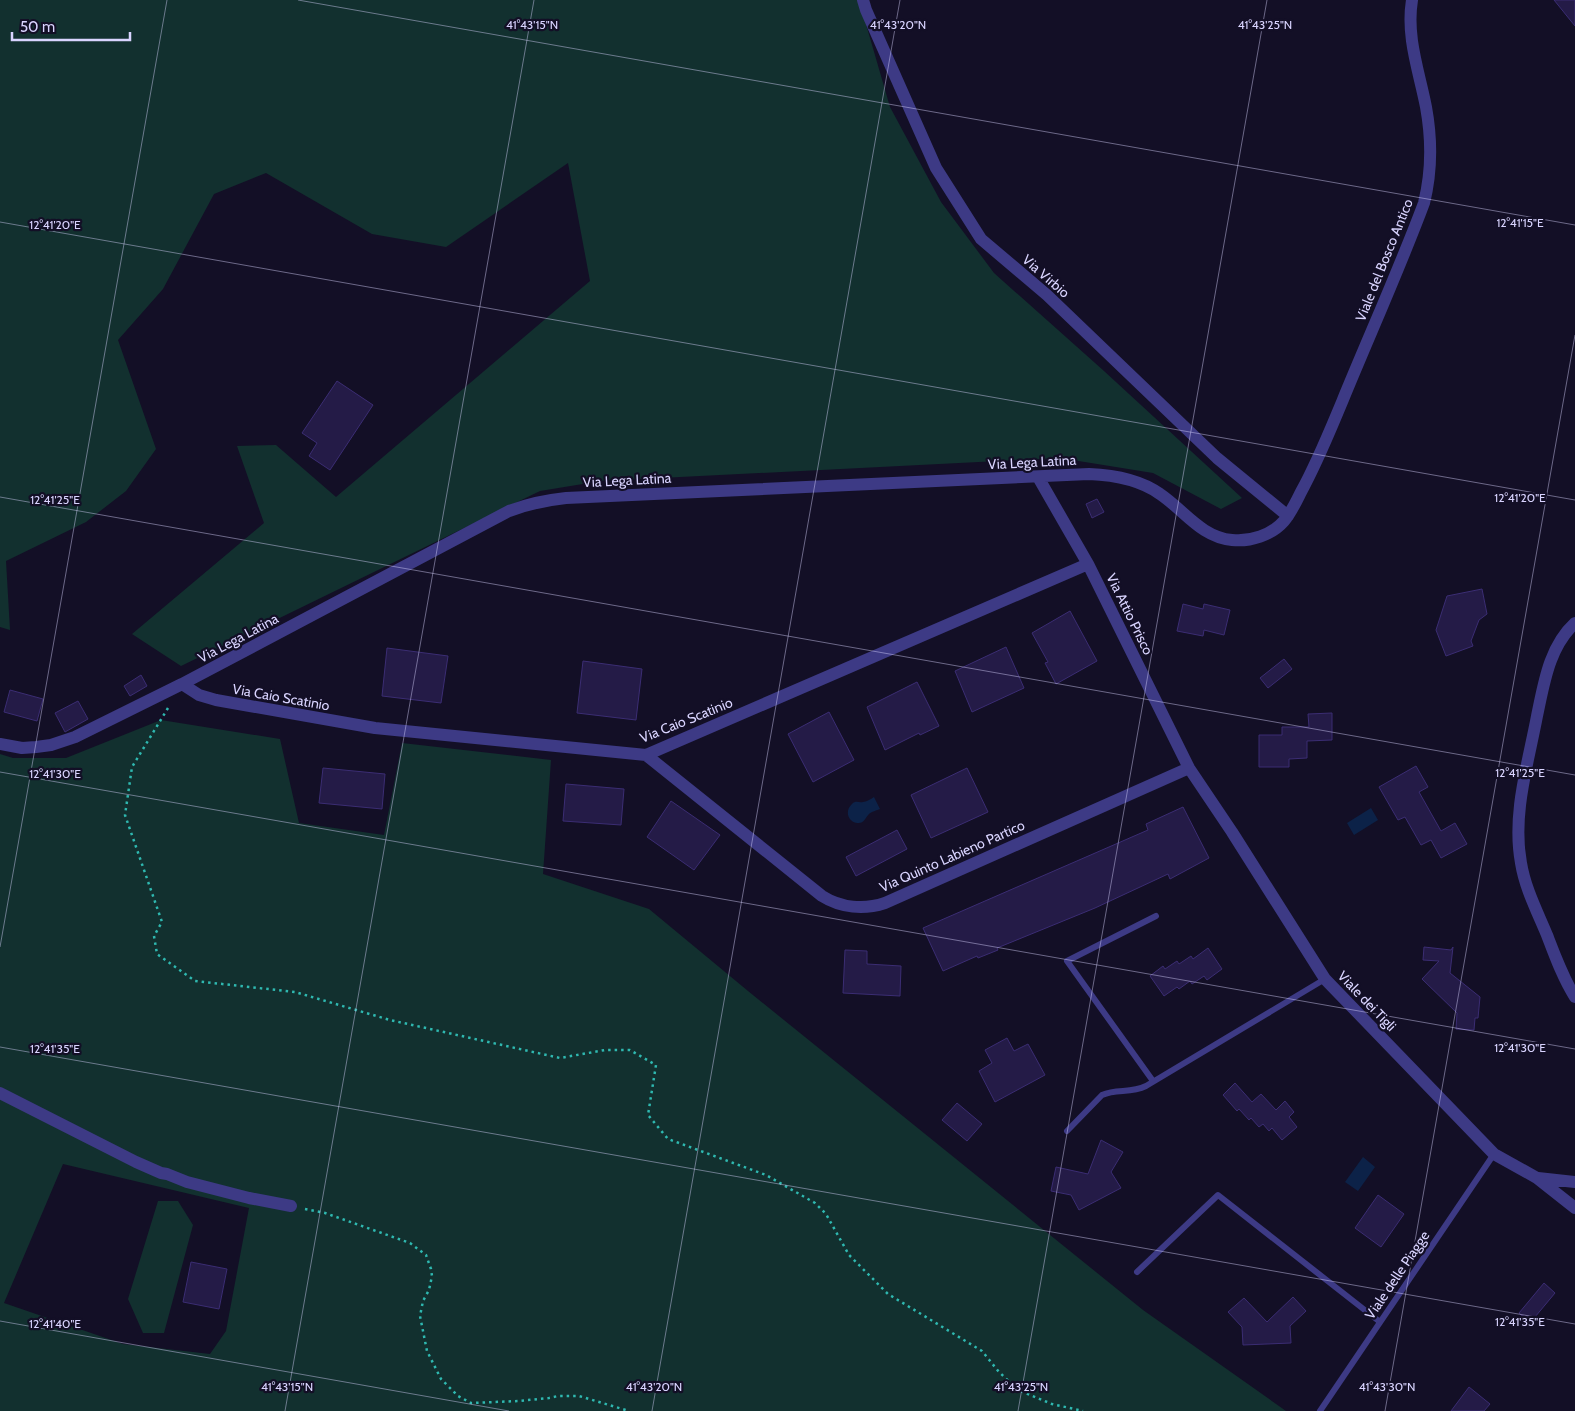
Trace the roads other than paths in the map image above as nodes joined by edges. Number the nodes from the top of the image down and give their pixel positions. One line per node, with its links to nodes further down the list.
1 (863, 0): 4 (street, Via Virbio)
2 (1412, 0): 4 (street, Viale del Bosco Antico)
3 (1038, 477): 4 (street, Via Lega Latina); 5 (street, Via Attio Prisco); 7 (street, Via Lega Latina)
4 (1288, 516)
5 (1088, 564): 9 (street, Via Caio Scatinio); 10 (street, Via Attio Prisco)
6 (1575, 623): 13 (street)
7 (182, 684): 8 (street, Via Lega Latina); 9 (street, Via Caio Scatinio)
8 (0, 744)
9 (646, 755): 10 (street, Via Quinto Labieno Partico)
10 (1189, 768): 12 (street, Viale dei Tigli)
11 (1156, 916): 14 (lane)
12 (1325, 979): 14 (lane); 17 (street, Viale dei Tigli)
13 (1575, 997)
14 (1153, 1081): 16 (lane)
15 (0, 1093): 20 (street)
16 (1066, 1131)
17 (1494, 1154): 18 (street, Viale dei Tigli); 23 (lane, Viale delle Piagge)
18 (1537, 1178): 19 (street); 21 (street, Viale dei Tigli)
19 (1575, 1182)
20 (291, 1206)
21 (1575, 1208)
22 (1137, 1272): 23 (lane)
23 (1380, 1322): 24 (lane, Viale delle Piagge)
24 (1320, 1411)

